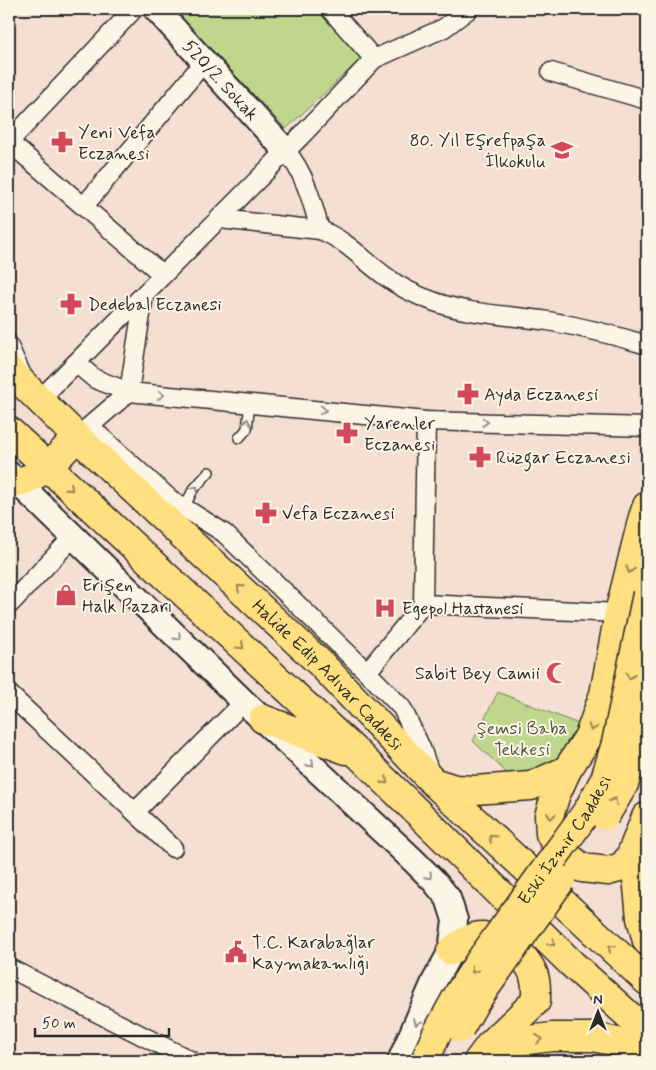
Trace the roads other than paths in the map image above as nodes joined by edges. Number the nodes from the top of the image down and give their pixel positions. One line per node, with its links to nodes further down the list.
1 (134, 9): 10 (street)
2 (156, 9): 6 (main road, 520/2. Sokak)
3 (330, 9): 5 (street)
4 (469, 9): 5 (street)
5 (374, 59): 9 (street)
6 (204, 62): 9 (main road, 520/2. Sokak); 10 (street)
7 (551, 72): 8 (street)
8 (647, 100)
9 (286, 151): 11 (street); 12 (street)
10 (84, 206): 13 (street)
11 (220, 219): 12 (street); 13 (street)
12 (320, 230): 16 (street)
13 (163, 275): 14 (street)
14 (144, 295): 17 (street); 19 (street)
15 (9, 336): 20 (lane)
16 (647, 345)
17 (76, 363): 19 (street); 20 (street)
18 (9, 370): 20 (main road, Halide Edip Adıvar Caddesi)
19 (129, 392): 21 (street, one-way to 21); 25 (street)
20 (39, 400): 25 (main road, Halide Edip Adıvar Caddesi)
21 (250, 403): 22 (street, one-way to 22); 26 (lane, one-way to 21)
22 (426, 421): 23 (street, one-way to 23); 35 (street)
23 (647, 427)
24 (9, 431): 27 (main road, Halide Edip Adıvar Caddesi)
25 (84, 432): 27 (main road); 31 (street); 43 (main road, Halide Edip Adıvar Caddesi, one-way to 25)
26 (239, 438)
27 (47, 466): 29 (main road); 41 (main road, Halide Edip Adıvar Caddesi, one-way to 41)
28 (209, 472): 31 (lane, one-way to 28)
29 (13, 478): 32 (main road)
30 (647, 506): 36 (main road, one-way to 36)
31 (184, 508): 37 (street)
32 (74, 536): 34 (street); 40 (main road, one-way to 40)
33 (647, 594): 62 (main road, Eski İzmir Caddesi, one-way to 62, bridge)
34 (9, 604)
35 (423, 604): 36 (street); 37 (street)
36 (619, 613): 42 (main road, one-way to 42)
37 (367, 672): 43 (street)
38 (647, 693): 63 (main road, Eski İzmir Caddesi, one-way to 38, bridge)
39 (9, 694): 45 (street)
40 (253, 710): 41 (main road); 45 (street); 52 (main road, one-way to 52)
41 (358, 754): 49 (main road, Halide Edip Adıvar Caddesi, one-way to 49)
42 (566, 770): 44 (main road); 46 (main road, one-way to 46)
43 (433, 782): 44 (main road); 47 (main road, Halide Edip Adıvar Caddesi)
44 (532, 786): 47 (main road)
45 (135, 812): 48 (street)
46 (647, 813): 51 (main road)
47 (467, 814): 49 (main road); 50 (main road, Halide Edip Adıvar Caddesi, one-way to 47)
48 (173, 848)
49 (462, 854): 53 (main road, Halide Edip Adıvar Caddesi, one-way to 53)
50 (579, 918): 53 (main road); 55 (main road, Halide Edip Adıvar Caddesi, one-way to 50)
51 (647, 941)
52 (452, 951): 56 (main road); 61 (main road, one-way to 61)
53 (572, 964): 56 (main road); 57 (main road, Halide Edip Adıvar Caddesi)
54 (9, 968): 60 (street)
55 (647, 981)
56 (536, 1001): 59 (main road)
57 (647, 1032)
58 (647, 1048): 59 (main road, one-way to 58)
59 (484, 1053)
60 (192, 1061)
61 (400, 1061)
62 (425, 1061)
63 (445, 1061)

